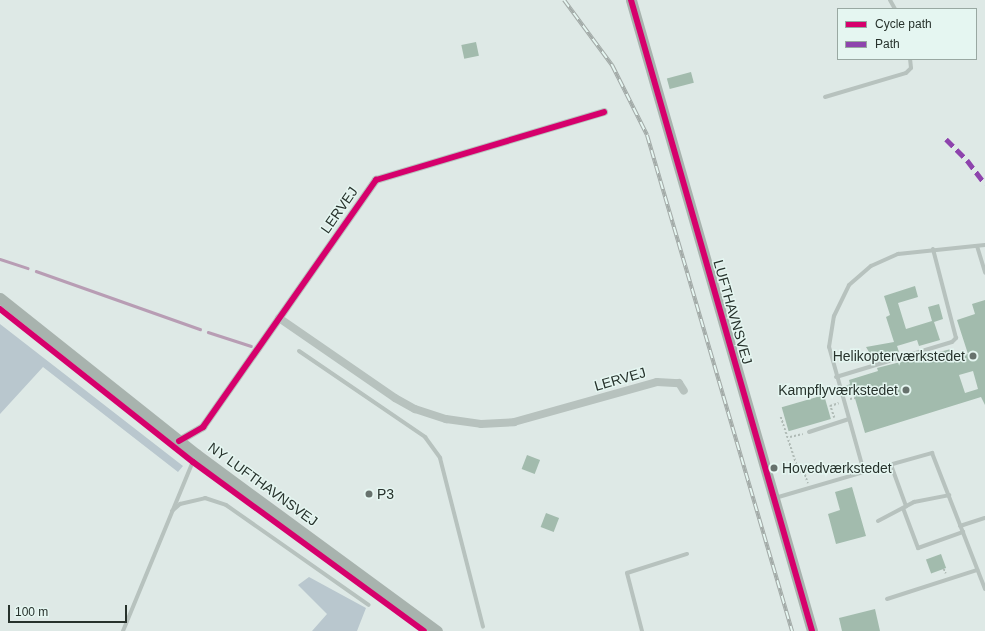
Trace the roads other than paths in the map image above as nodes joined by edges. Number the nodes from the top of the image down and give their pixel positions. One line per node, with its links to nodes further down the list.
1 (631, 0): 21 (street, LUFTHAVNSVEJ)
2 (910, 60): 3 (lane)
3 (826, 97)
4 (604, 112): 10 (street, LERVEJ)
5 (985, 245): 6 (lane)
6 (977, 246): 7 (lane); 8 (lane)
7 (933, 249): 12 (lane); 12 (lane)
8 (985, 273)
9 (0, 298): 16 (street, NY LUFTHAVNSVEJ)
10 (279, 318): 13 (street, LERVEJ); 16 (street, LERVEJ)
11 (299, 351): 33 (lane)
12 (836, 377): 14 (lane)
13 (684, 391)
14 (849, 419): 15 (lane); 19 (lane)
15 (809, 432)
16 (179, 440): 17 (street, NY LUFTHAVNSVEJ)
17 (196, 454): 23 (lane); 35 (street, NY LUFTHAVNSVEJ)
18 (891, 465): 19 (lane); 20 (lane); 22 (lane)
19 (864, 472): 21 (lane)
20 (949, 495): 22 (lane); 26 (lane)
21 (774, 499): 37 (street, LUFTHAVNSVEJ)
22 (905, 507): 25 (lane); 27 (lane)
23 (172, 511): 32 (lane); 34 (lane)
24 (985, 518): 26 (lane)
25 (878, 521)
26 (960, 526): 27 (lane)
27 (962, 532): 29 (lane)
28 (687, 554): 36 (lane)
29 (976, 570): 30 (lane); 31 (lane)
30 (985, 589)
31 (887, 599)
32 (368, 605)
33 (483, 627)
34 (122, 631)
35 (437, 631)
36 (642, 631)
37 (812, 631)

